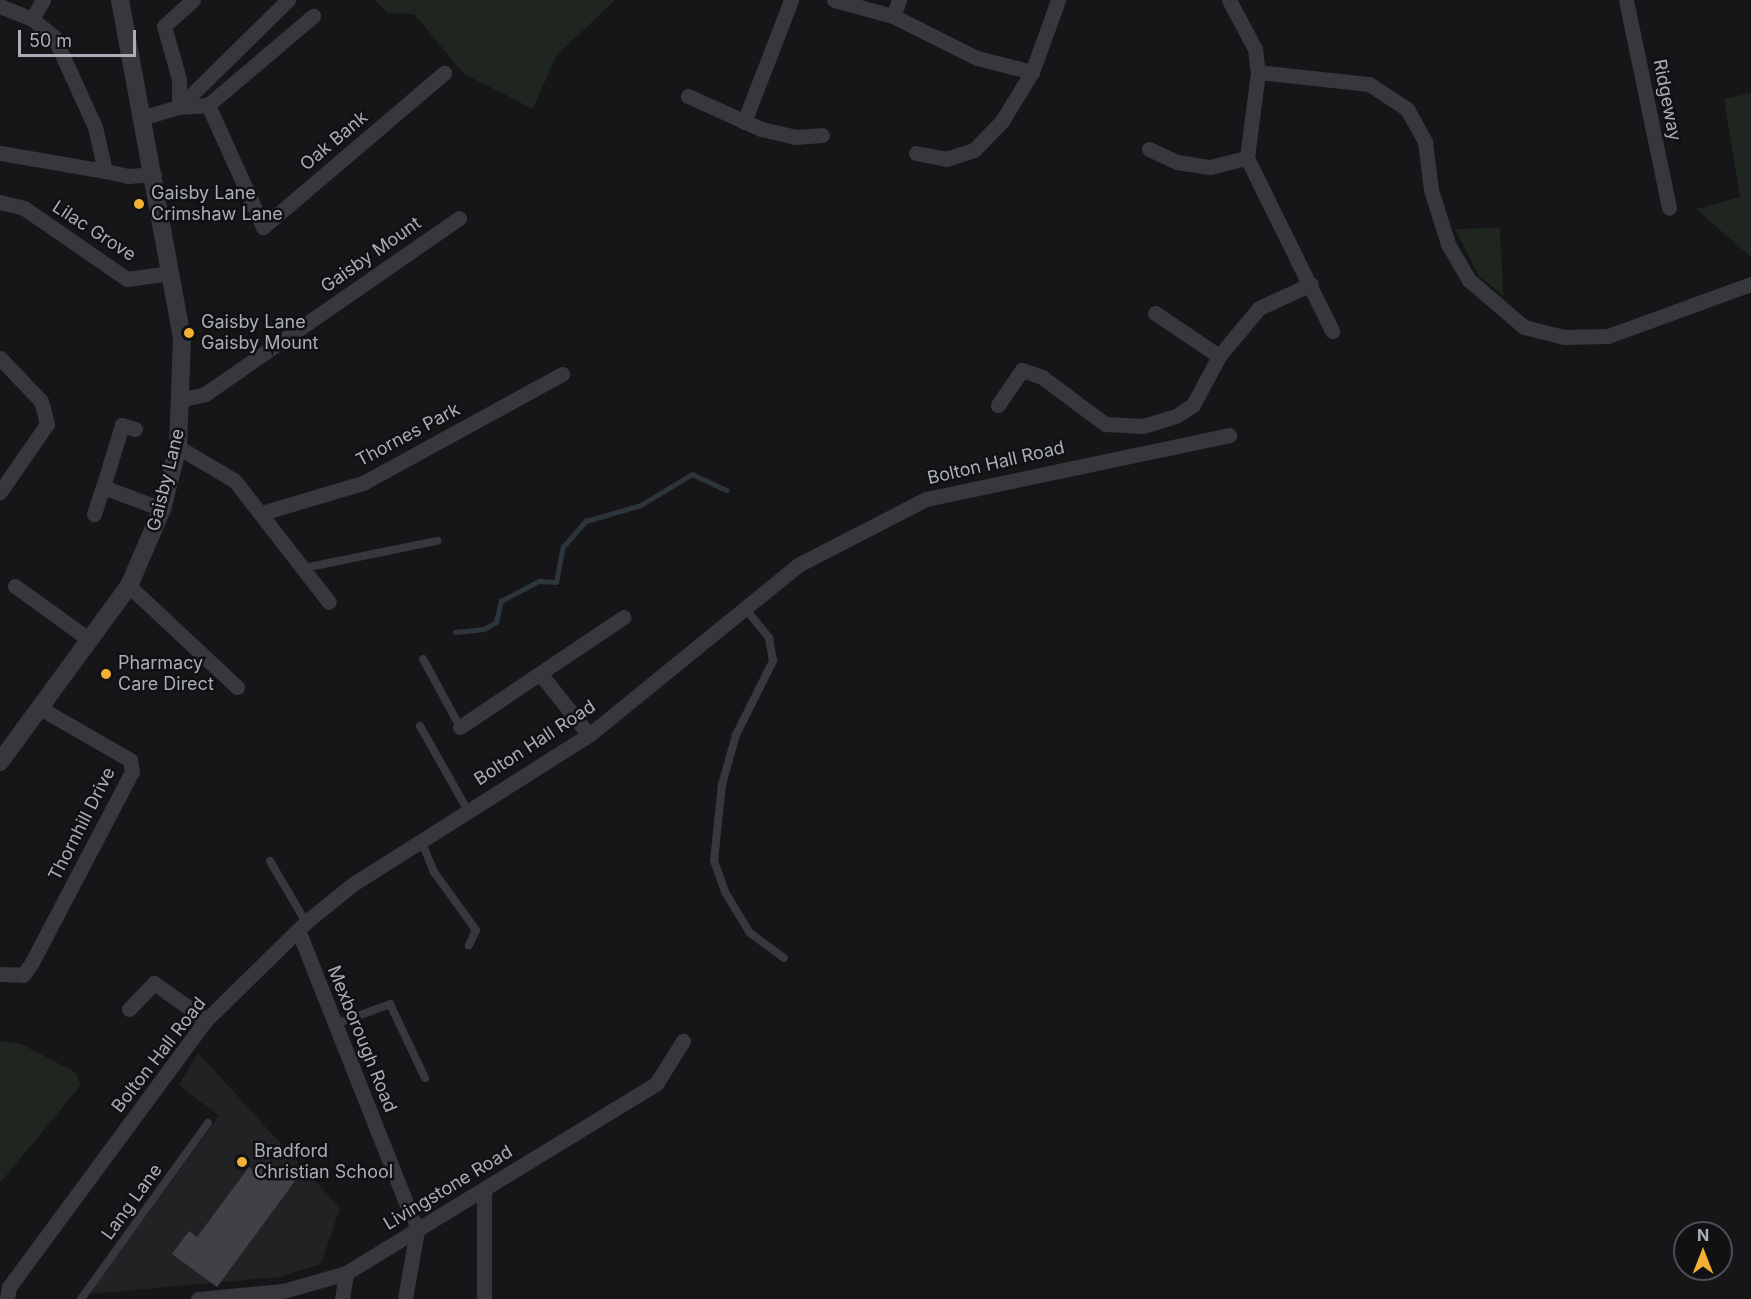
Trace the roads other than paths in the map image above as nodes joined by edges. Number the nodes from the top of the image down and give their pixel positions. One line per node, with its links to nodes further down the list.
1 (44, 0): 14 (street)
2 (120, 0): 21 (street, Gaisby Lane)
3 (193, 0): 20 (street)
4 (288, 0): 20 (street)
5 (791, 0): 22 (street)
6 (834, 0): 13 (street)
7 (898, 0): 13 (street)
8 (1058, 0): 15 (street)
9 (1229, 0): 16 (street)
10 (1626, 0): 31 (street, Ridgeway)
11 (0, 6): 14 (street)
12 (313, 16): 19 (street)
13 (893, 16): 15 (street)
14 (32, 19): 28 (street)
15 (1032, 72): 26 (street)
16 (1258, 72): 27 (street); 35 (street)
17 (444, 73): 19 (street, Oak Bank)
18 (688, 96): 22 (street)
19 (208, 105): 20 (street)
20 (179, 107): 21 (street)
21 (144, 117): 29 (street, Gaisby Lane)
22 (744, 122): 23 (street)
23 (822, 135)
24 (1149, 149): 27 (street)
25 (0, 153): 28 (street)
26 (916, 153)
27 (1247, 158): 34 (street)
28 (105, 171): 29 (street)
29 (154, 174): 33 (street, Gaisby Lane)
30 (0, 202): 33 (street, Lilac Grove)
31 (1669, 208)
32 (459, 218): 41 (street, Gaisby Mount)
33 (171, 273): 41 (street, Gaisby Lane)
34 (1311, 284): 37 (street); 38 (street)
35 (1751, 284)
36 (1155, 313): 38 (street)
37 (1332, 331)
38 (1218, 356): 42 (street)
39 (0, 358): 47 (street)
40 (562, 374): 49 (street, Thornes Park)
41 (184, 399): 45 (street, Gaisby Lane)
42 (998, 405)
43 (135, 429): 46 (street)
44 (1229, 435): 56 (street, Bolton Hall Road)
45 (178, 447): 48 (street, Gaisby Lane); 49 (street)
46 (103, 488): 48 (street); 50 (street)
47 (0, 492)
48 (162, 509): 54 (street, Gaisby Lane)
49 (265, 512): 52 (street)
50 (94, 513)
51 (437, 541): 52 (lane)
52 (304, 568): 55 (street)
53 (15, 586): 58 (street)
54 (129, 586): 58 (street, Gaisby Lane); 61 (street)
55 (329, 602)
56 (744, 607): 65 (street, Bolton Hall Road); 73 (lane)
57 (624, 617): 60 (street)
58 (90, 640): 62 (street, Gaisby Lane)
59 (423, 660): 64 (lane)
60 (542, 676): 64 (street); 65 (street)
61 (237, 687)
62 (40, 708): 66 (street, Gaisby Lane); 74 (street, Thornhill Drive)
63 (420, 726): 68 (lane)
64 (460, 727)
65 (589, 735): 68 (street, Bolton Hall Road)
66 (6, 742): 67 (street, Gaisby Lane)
67 (0, 762)
68 (467, 809): 69 (street, Bolton Hall Road)
69 (421, 840): 71 (street, Bolton Hall Road); 72 (lane)
70 (270, 861): 71 (lane)
71 (302, 926): 76 (street, Bolton Hall Road); 77 (street, Mexborough Road)
72 (469, 945)
73 (784, 958)
74 (0, 974)
75 (129, 1009): 76 (street)
76 (206, 1020): 86 (street, Bolton Hall Road)
77 (336, 1024): 79 (lane); 82 (street, Mexborough Road)
78 (683, 1041): 81 (street, Livingstone Road)
79 (425, 1078)
80 (208, 1123): 87 (lane, Lang Lane)
81 (484, 1191): 82 (street, Livingstone Road); 91 (street)
82 (417, 1230): 83 (street, Livingstone Road); 90 (street)
83 (346, 1273): 84 (street, Livingstone Road); 89 (street)
84 (283, 1295): 85 (street, Livingstone Road)
85 (219, 1298): 88 (street, Livingstone Road)
86 (7, 1299)
87 (81, 1299)
88 (198, 1299)
89 (342, 1299)
90 (405, 1299)
91 (484, 1299)

